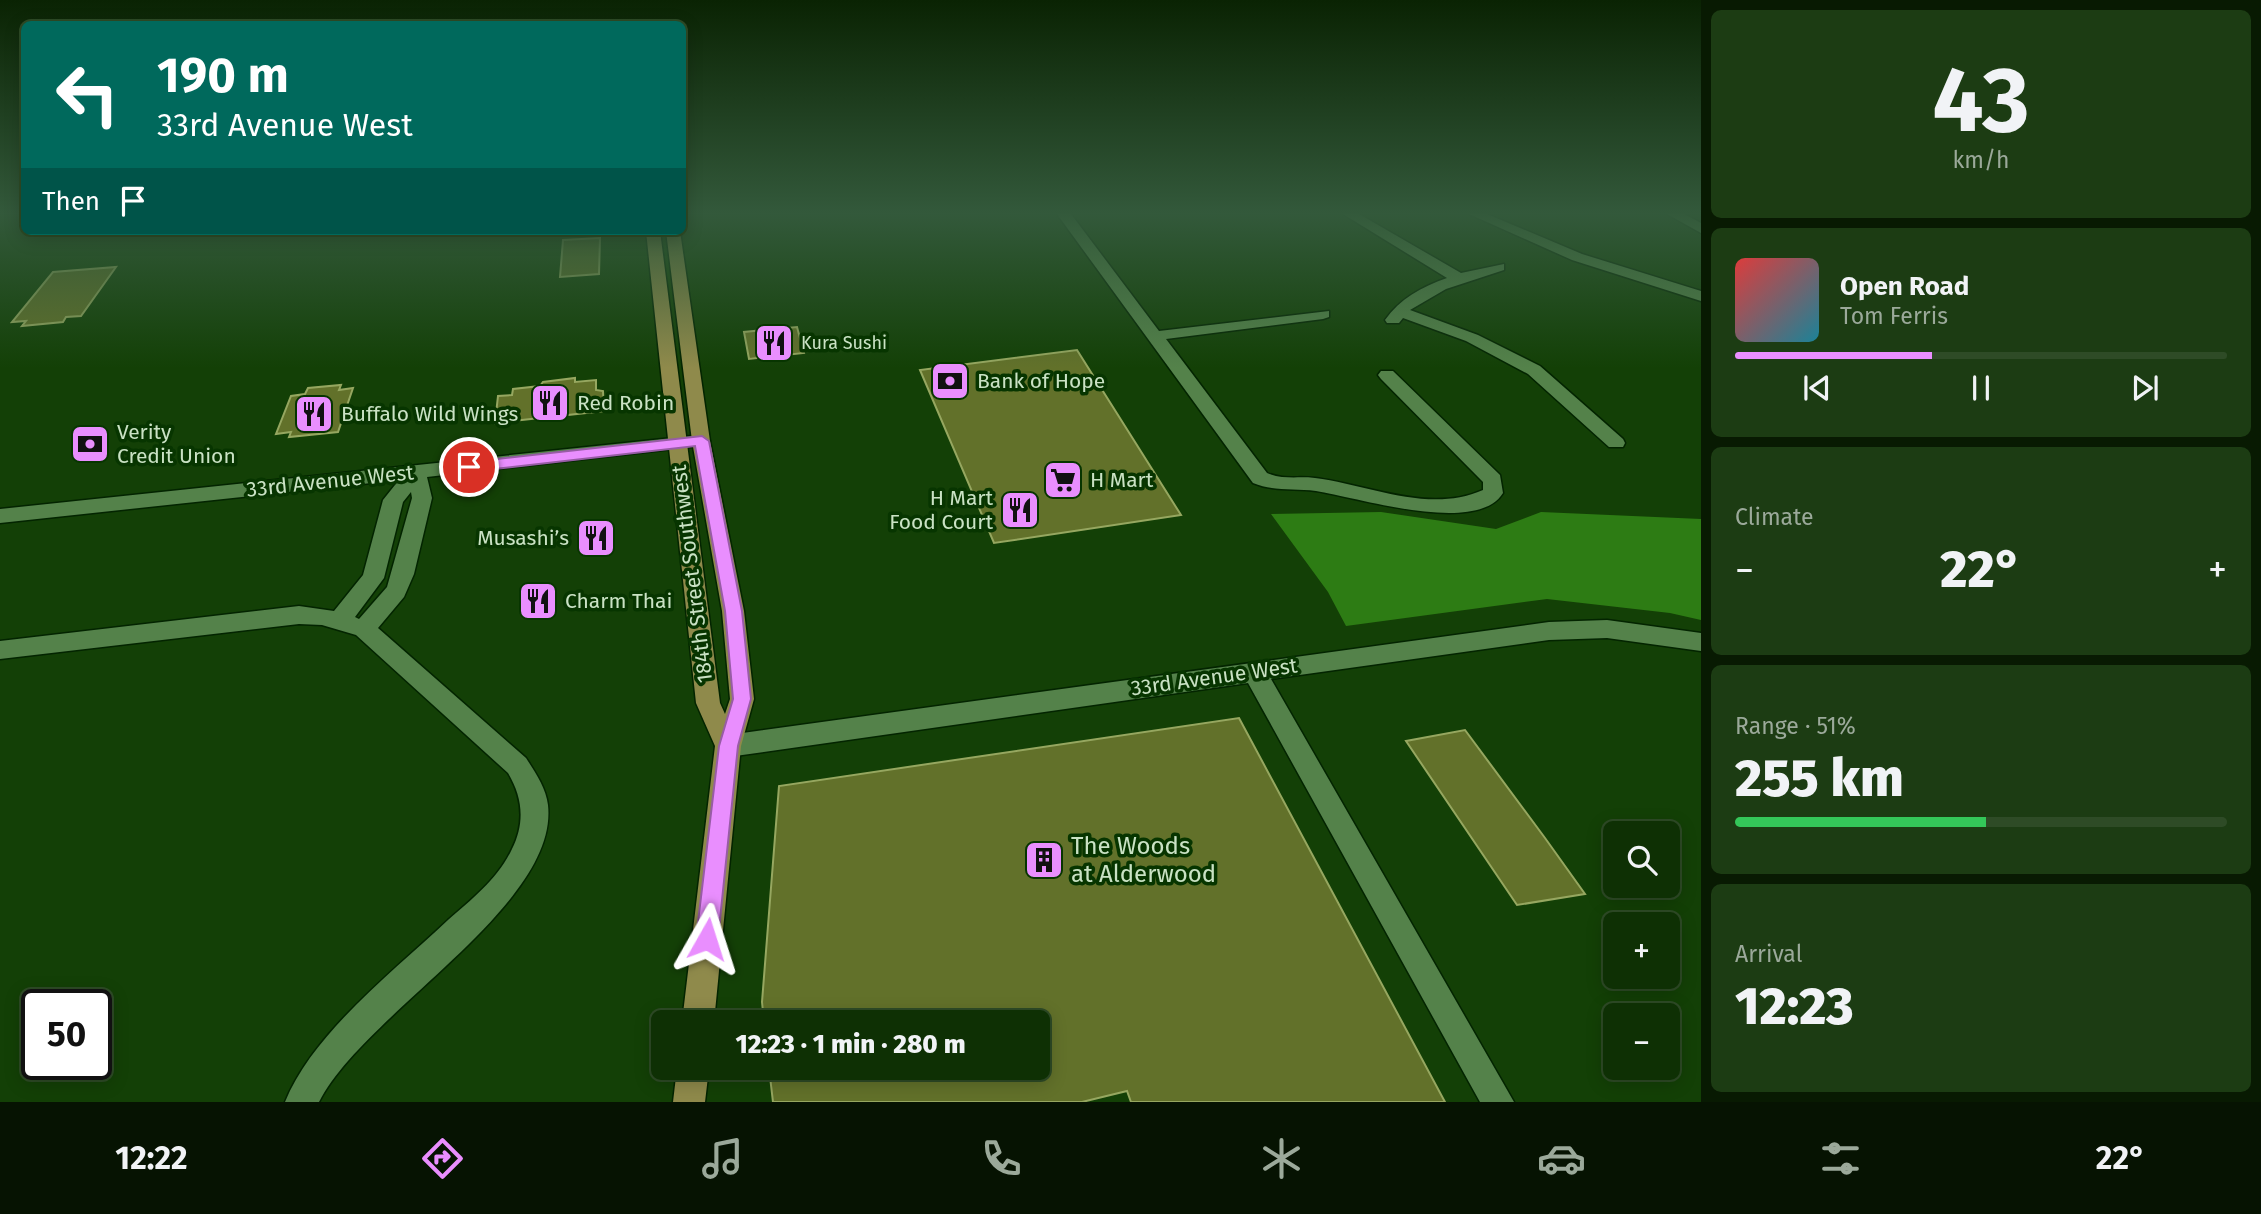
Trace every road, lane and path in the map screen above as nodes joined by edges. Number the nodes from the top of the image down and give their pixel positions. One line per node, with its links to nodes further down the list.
1 (657, 265): 10 (main road, 184th Street Southwest)
2 (667, 265): 10 (main road)
3 (677, 265): 14 (main road, 184th Street Southwest)
4 (1106, 265): 12 (street)
5 (1437, 265): 8 (street)
6 (1604, 265): 9 (street)
7 (1499, 267): 8 (street)
8 (1458, 278): 15 (street)
9 (1701, 296)
10 (661, 305): 16 (main road, 184th Street Southwest)
11 (1323, 314): 12 (street)
12 (1155, 336): 13 (street)
13 (1387, 375)
14 (702, 441): 16 (street, 33rd Avenue West); 23 (main road, 184th Street Southwest)
15 (1616, 443)
16 (677, 445): 17 (street, 33rd Avenue West); 23 (main road, 184th Street Southwest)
17 (416, 472): 18 (street, 33rd Avenue West); 19 (street)
18 (0, 516)
19 (352, 624): 21 (street); 26 (street)
20 (1701, 642): 22 (street, 33rd Avenue West)
21 (0, 650)
22 (1254, 671): 23 (street, 33rd Avenue West); 28 (street)
23 (728, 746): 24 (main road, 184th Street Southwest)
24 (699, 1010)
25 (692, 1080): 27 (main road)
26 (301, 1102)
27 (689, 1102)
28 (1498, 1102)

